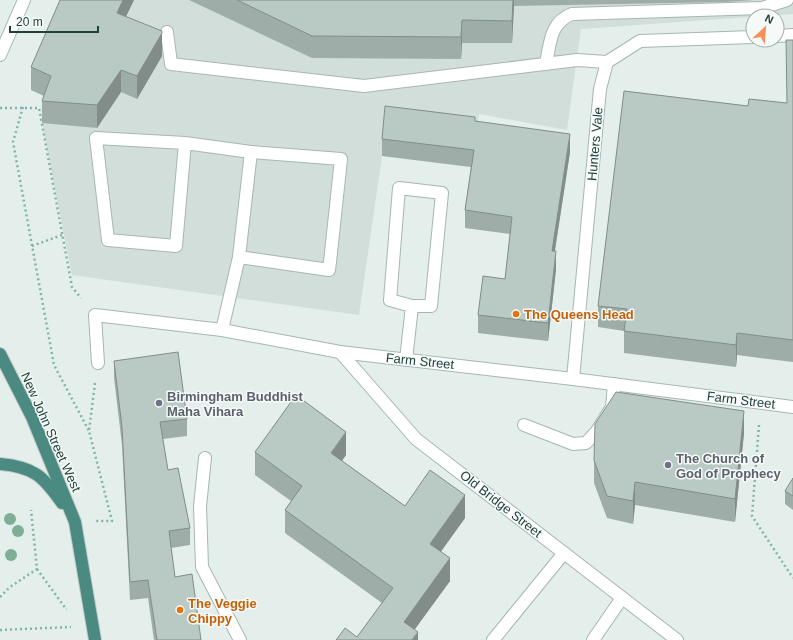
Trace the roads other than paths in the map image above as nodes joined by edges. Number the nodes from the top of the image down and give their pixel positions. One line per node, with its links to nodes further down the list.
1 (24, 0): 5 (street)
2 (787, 0): 7 (street)
3 (167, 32): 7 (street)
4 (745, 37): 6 (street)
5 (0, 55)
6 (607, 62): 7 (street); 17 (street, Hunters Vale)
7 (546, 64)
8 (185, 143): 8 (street); 9 (street)
9 (251, 152): 10 (street); 10 (street)
10 (239, 257): 12 (street)
11 (412, 306): 11 (street); 15 (street)
12 (222, 330): 13 (street, Farm Street); 16 (street, Farm Street)
13 (340, 352): 15 (street, Farm Street); 24 (street, Old Bridge Street)
14 (0, 354): 23 (highway, New John Street West)
15 (406, 360): 17 (street, Farm Street)
16 (98, 363)
17 (573, 378): 18 (street, Farm Street)
18 (614, 384): 19 (street, Farm Street); 20 (street)
19 (793, 407)
20 (524, 425)
21 (205, 458): 27 (street)
22 (0, 464): 23 (highway, New John Street West)
23 (75, 522): 26 (highway, New John Street West)
24 (564, 553): 25 (street, Old Bridge Street); 28 (street)
25 (622, 598): 29 (street); 30 (street, Old Bridge Street)
26 (95, 640)
27 (240, 640)
28 (493, 640)
29 (593, 640)
30 (677, 640)

